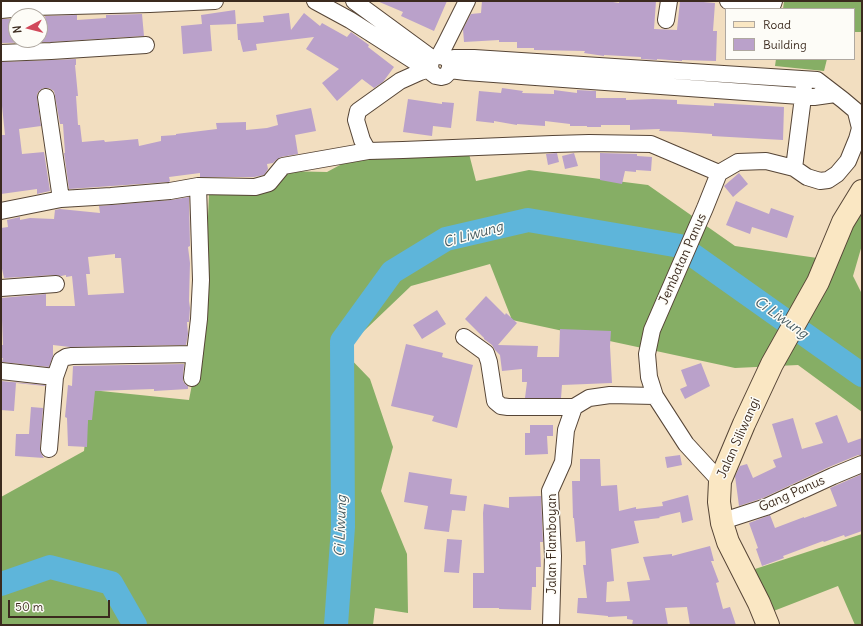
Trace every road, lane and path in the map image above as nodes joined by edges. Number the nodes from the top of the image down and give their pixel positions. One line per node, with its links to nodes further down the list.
1 (215, 1): 8 (street)
2 (315, 1): 11 (street)
3 (355, 1): 11 (street); 15 (street)
4 (467, 1): 15 (street)
5 (669, 1): 12 (street)
6 (728, 1): 7 (street)
7 (774, 1)
8 (169, 2): 9 (street)
9 (150, 3): 10 (street)
10 (1, 10)
11 (350, 20): 15 (street)
12 (666, 20)
13 (146, 45): 14 (street)
14 (1, 54)
15 (438, 63): 16 (street); 19 (street); 21 (street)
16 (805, 78): 17 (street); 19 (street)
17 (835, 94): 19 (street); 20 (street)
18 (46, 96): 26 (street)
19 (803, 96): 22 (street)
20 (859, 114): 22 (street)
21 (368, 151): 23 (street); 24 (street)
22 (794, 168): 23 (street)
23 (719, 173): 35 (street, Jembatan Panus)
24 (198, 186): 26 (street); 31 (street)
25 (862, 191): 39 (main road, Jalan Siliwangi)
26 (61, 199): 27 (street)
27 (1, 211)
28 (56, 284): 29 (street)
29 (1, 288)
30 (464, 337): 36 (street)
31 (195, 354): 33 (street); 34 (street)
32 (1, 371): 33 (street)
33 (56, 377): 37 (street)
34 (192, 378)
35 (655, 396): 36 (street); 39 (street, Jembatan Panus)
36 (574, 407): 41 (street, Jalan Flamboyan)
37 (49, 449)
38 (862, 464): 40 (street, Gang Panus)
39 (720, 481): 40 (main road, Jalan Siliwangi)
40 (722, 523): 42 (main road, Jalan Siliwangi)
41 (551, 625)
42 (768, 625)

